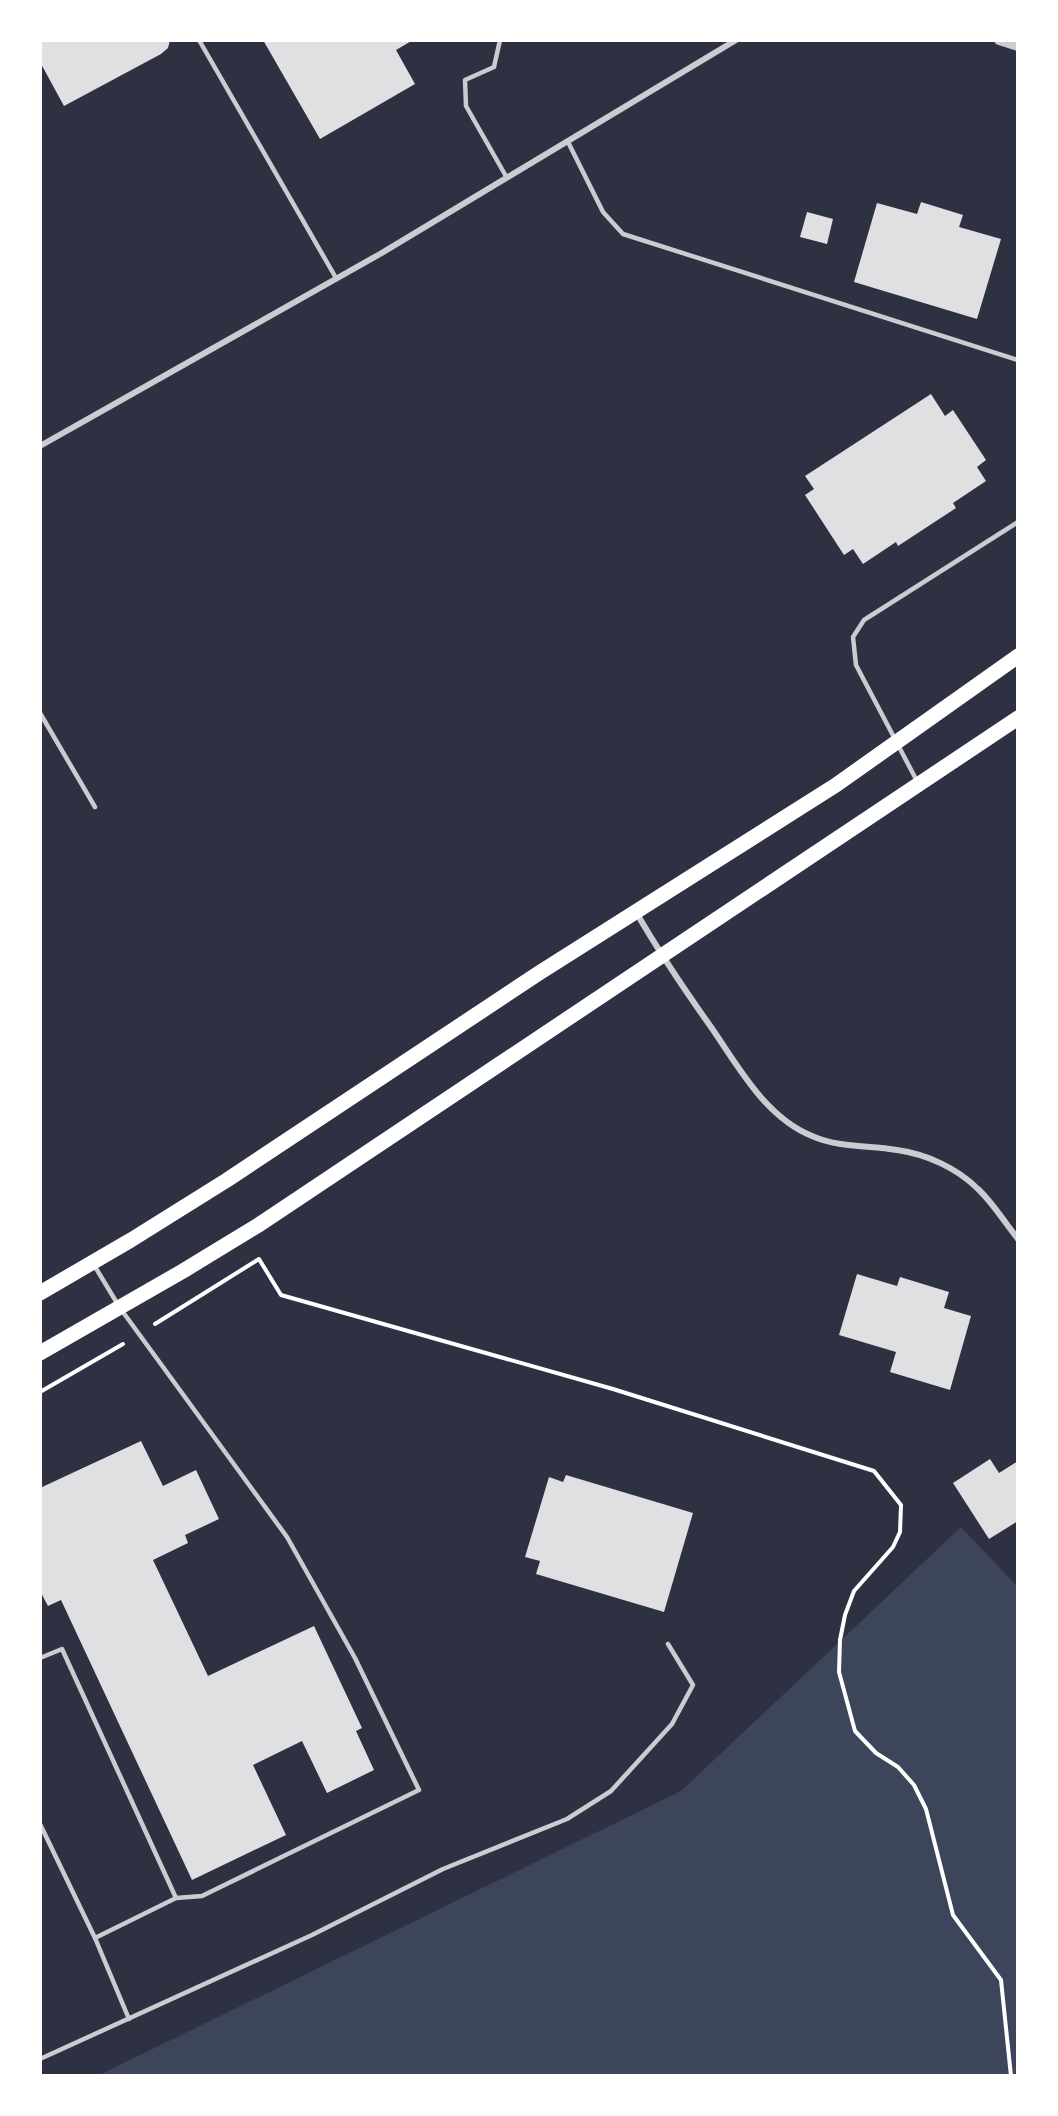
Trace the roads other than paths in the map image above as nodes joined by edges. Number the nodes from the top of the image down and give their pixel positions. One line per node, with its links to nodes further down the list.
1 (199, 40): 8 (lane)
2 (500, 40): 7 (lane)
3 (736, 40): 6 (street)
4 (999, 40): 5 (street)
5 (1017, 46)
6 (568, 142): 7 (street); 9 (lane)
7 (507, 179): 8 (street)
8 (336, 278): 10 (street)
9 (1017, 360)
10 (40, 446)
11 (1017, 522): 15 (lane)
12 (1017, 656): 15 (main road)
13 (40, 713): 17 (lane)
14 (1017, 718): 16 (main road)
15 (896, 742): 16 (lane); 18 (main road)
16 (918, 784): 19 (main road)
17 (95, 807)
18 (636, 911): 19 (street); 21 (main road)
19 (661, 956): 20 (street); 23 (main road)
20 (1017, 1239)
21 (92, 1263): 22 (main road); 23 (lane)
22 (40, 1293)
23 (120, 1308): 24 (main road); 28 (lane)
24 (40, 1353)
25 (668, 1644): 30 (lane)
26 (40, 1659): 28 (lane)
27 (40, 1824): 29 (lane)
28 (176, 1898): 29 (lane)
29 (95, 1938): 30 (lane)
30 (129, 2019): 31 (lane)
31 (40, 2059)

